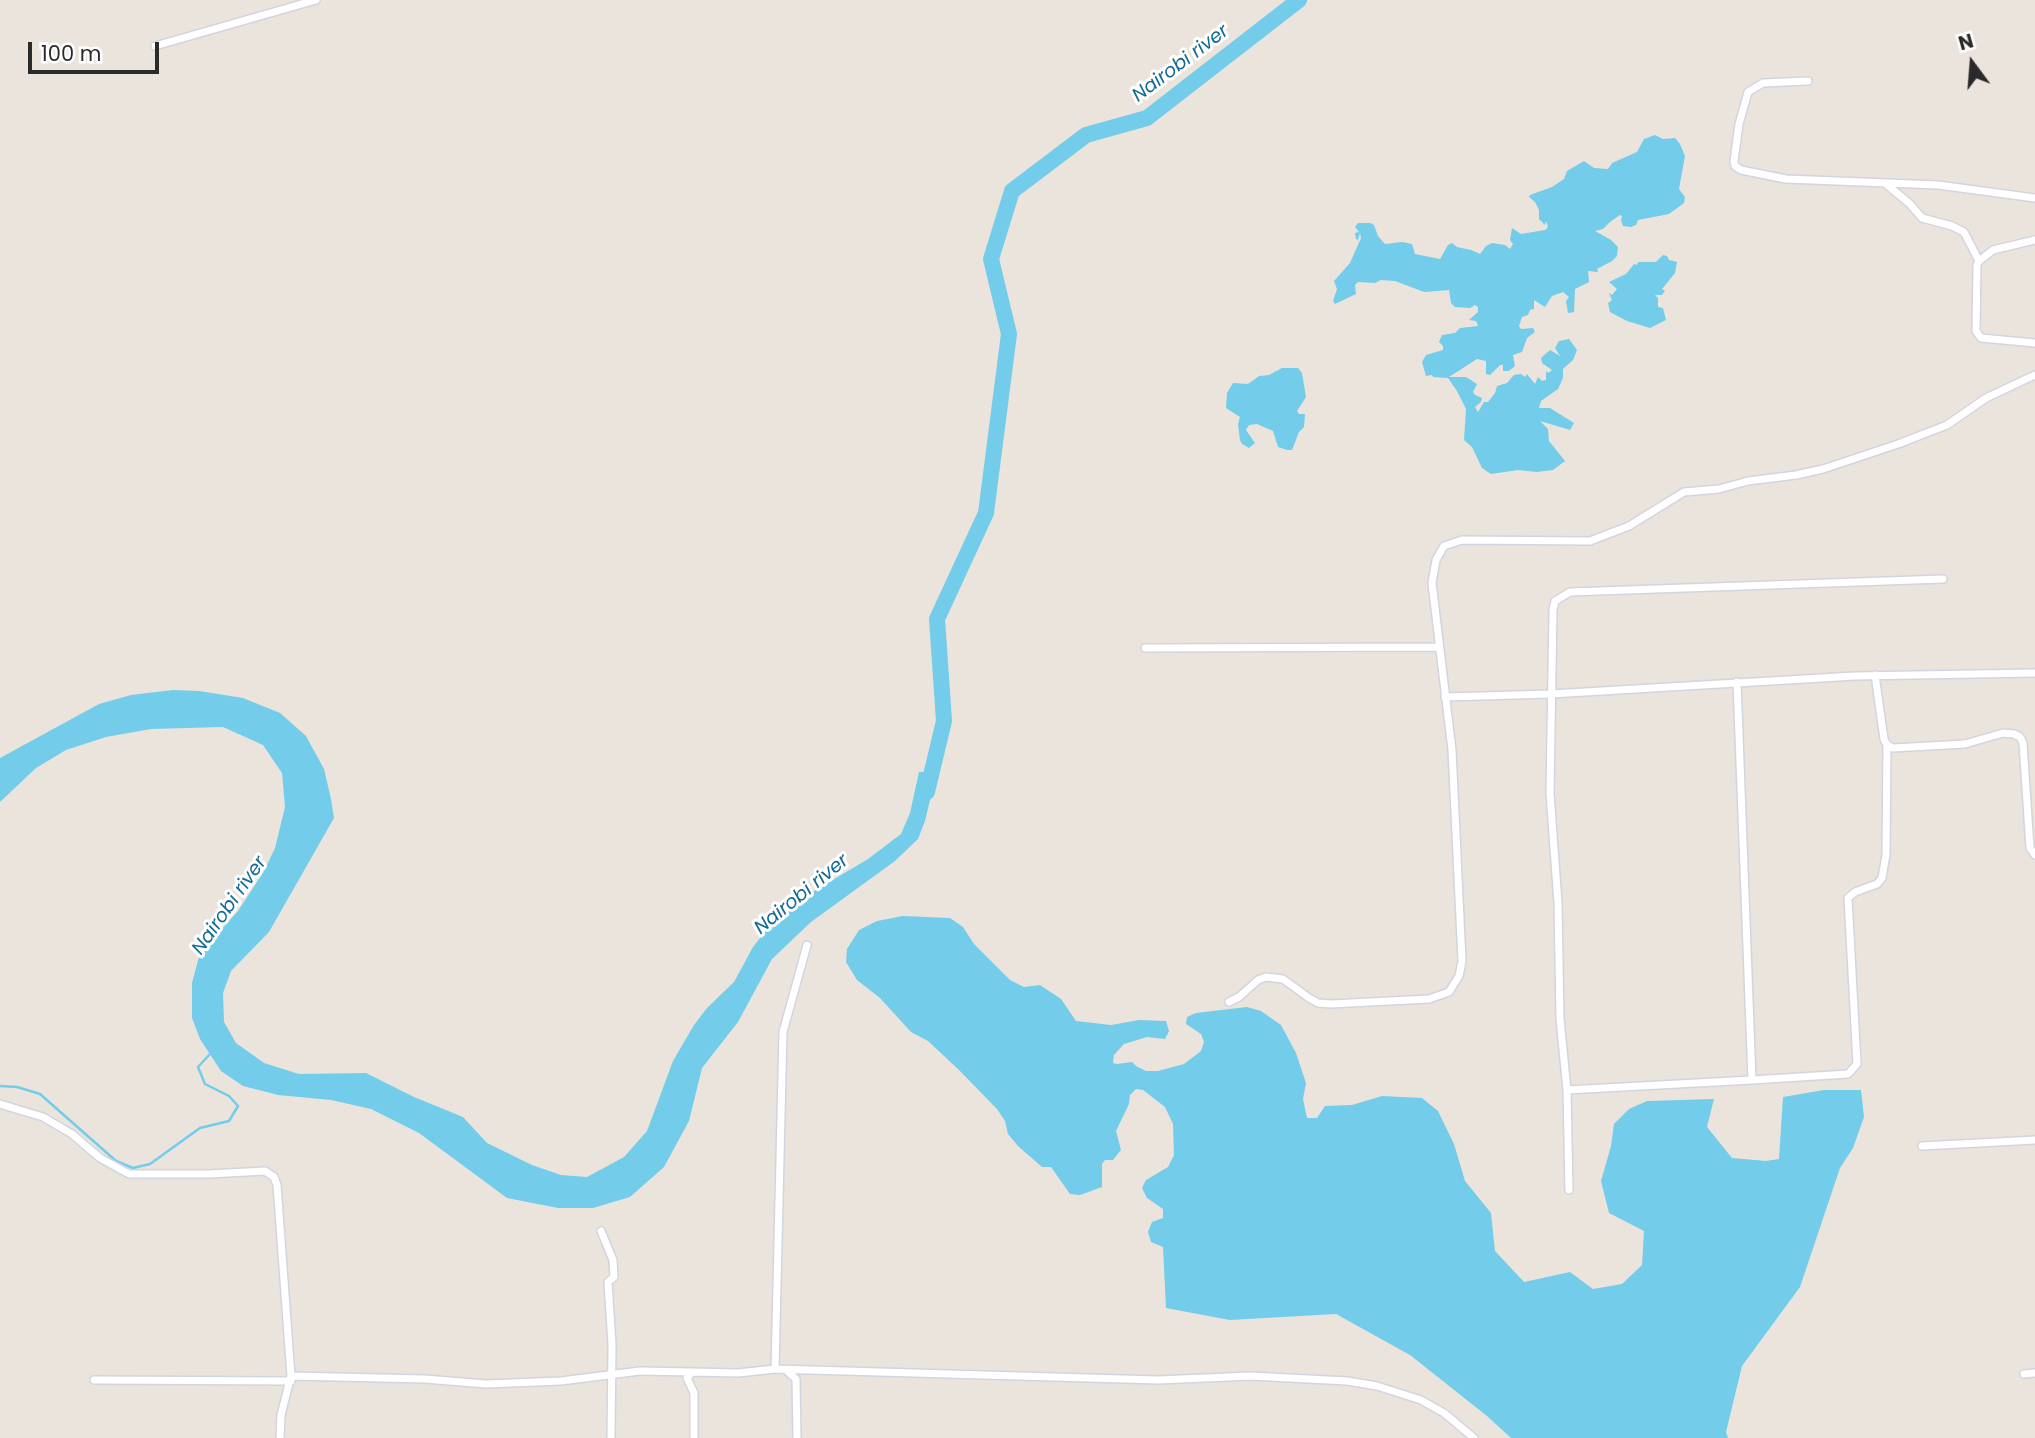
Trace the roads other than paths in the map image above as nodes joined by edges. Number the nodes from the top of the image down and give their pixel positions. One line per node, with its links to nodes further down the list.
1 (316, 0): 2 (street)
2 (155, 46)
3 (1808, 81): 4 (street)
4 (1885, 184): 5 (street); 7 (street)
5 (2035, 198)
6 (2035, 240): 7 (street)
7 (1979, 261): 8 (street)
8 (2035, 343)
9 (2035, 374): 11 (street)
10 (1943, 579): 16 (street)
11 (1438, 647): 12 (street); 17 (street)
12 (1145, 648)
13 (2035, 673): 14 (street)
14 (1875, 675): 15 (street); 18 (street)
15 (1737, 682): 16 (street); 22 (street)
16 (1551, 694): 17 (street); 23 (street)
17 (1445, 697): 21 (street)
18 (1887, 745): 19 (street); 22 (street)
19 (2035, 855)
20 (807, 945): 29 (street)
21 (1229, 1002)
22 (1752, 1080): 23 (street)
23 (1567, 1090): 27 (street)
24 (0, 1104): 35 (street)
25 (2035, 1140): 26 (street)
26 (1922, 1146)
27 (1569, 1190)
28 (601, 1231): 34 (street)
29 (775, 1369): 30 (street); 31 (street)
30 (692, 1371): 34 (street); 39 (street)
31 (786, 1371): 40 (street); 41 (street)
32 (2035, 1373): 33 (street)
33 (2024, 1374)
34 (612, 1375): 35 (street); 38 (street)
35 (291, 1378): 36 (street); 37 (street)
36 (94, 1380)
37 (280, 1438)
38 (611, 1438)
39 (694, 1438)
40 (797, 1438)
41 (1474, 1438)

